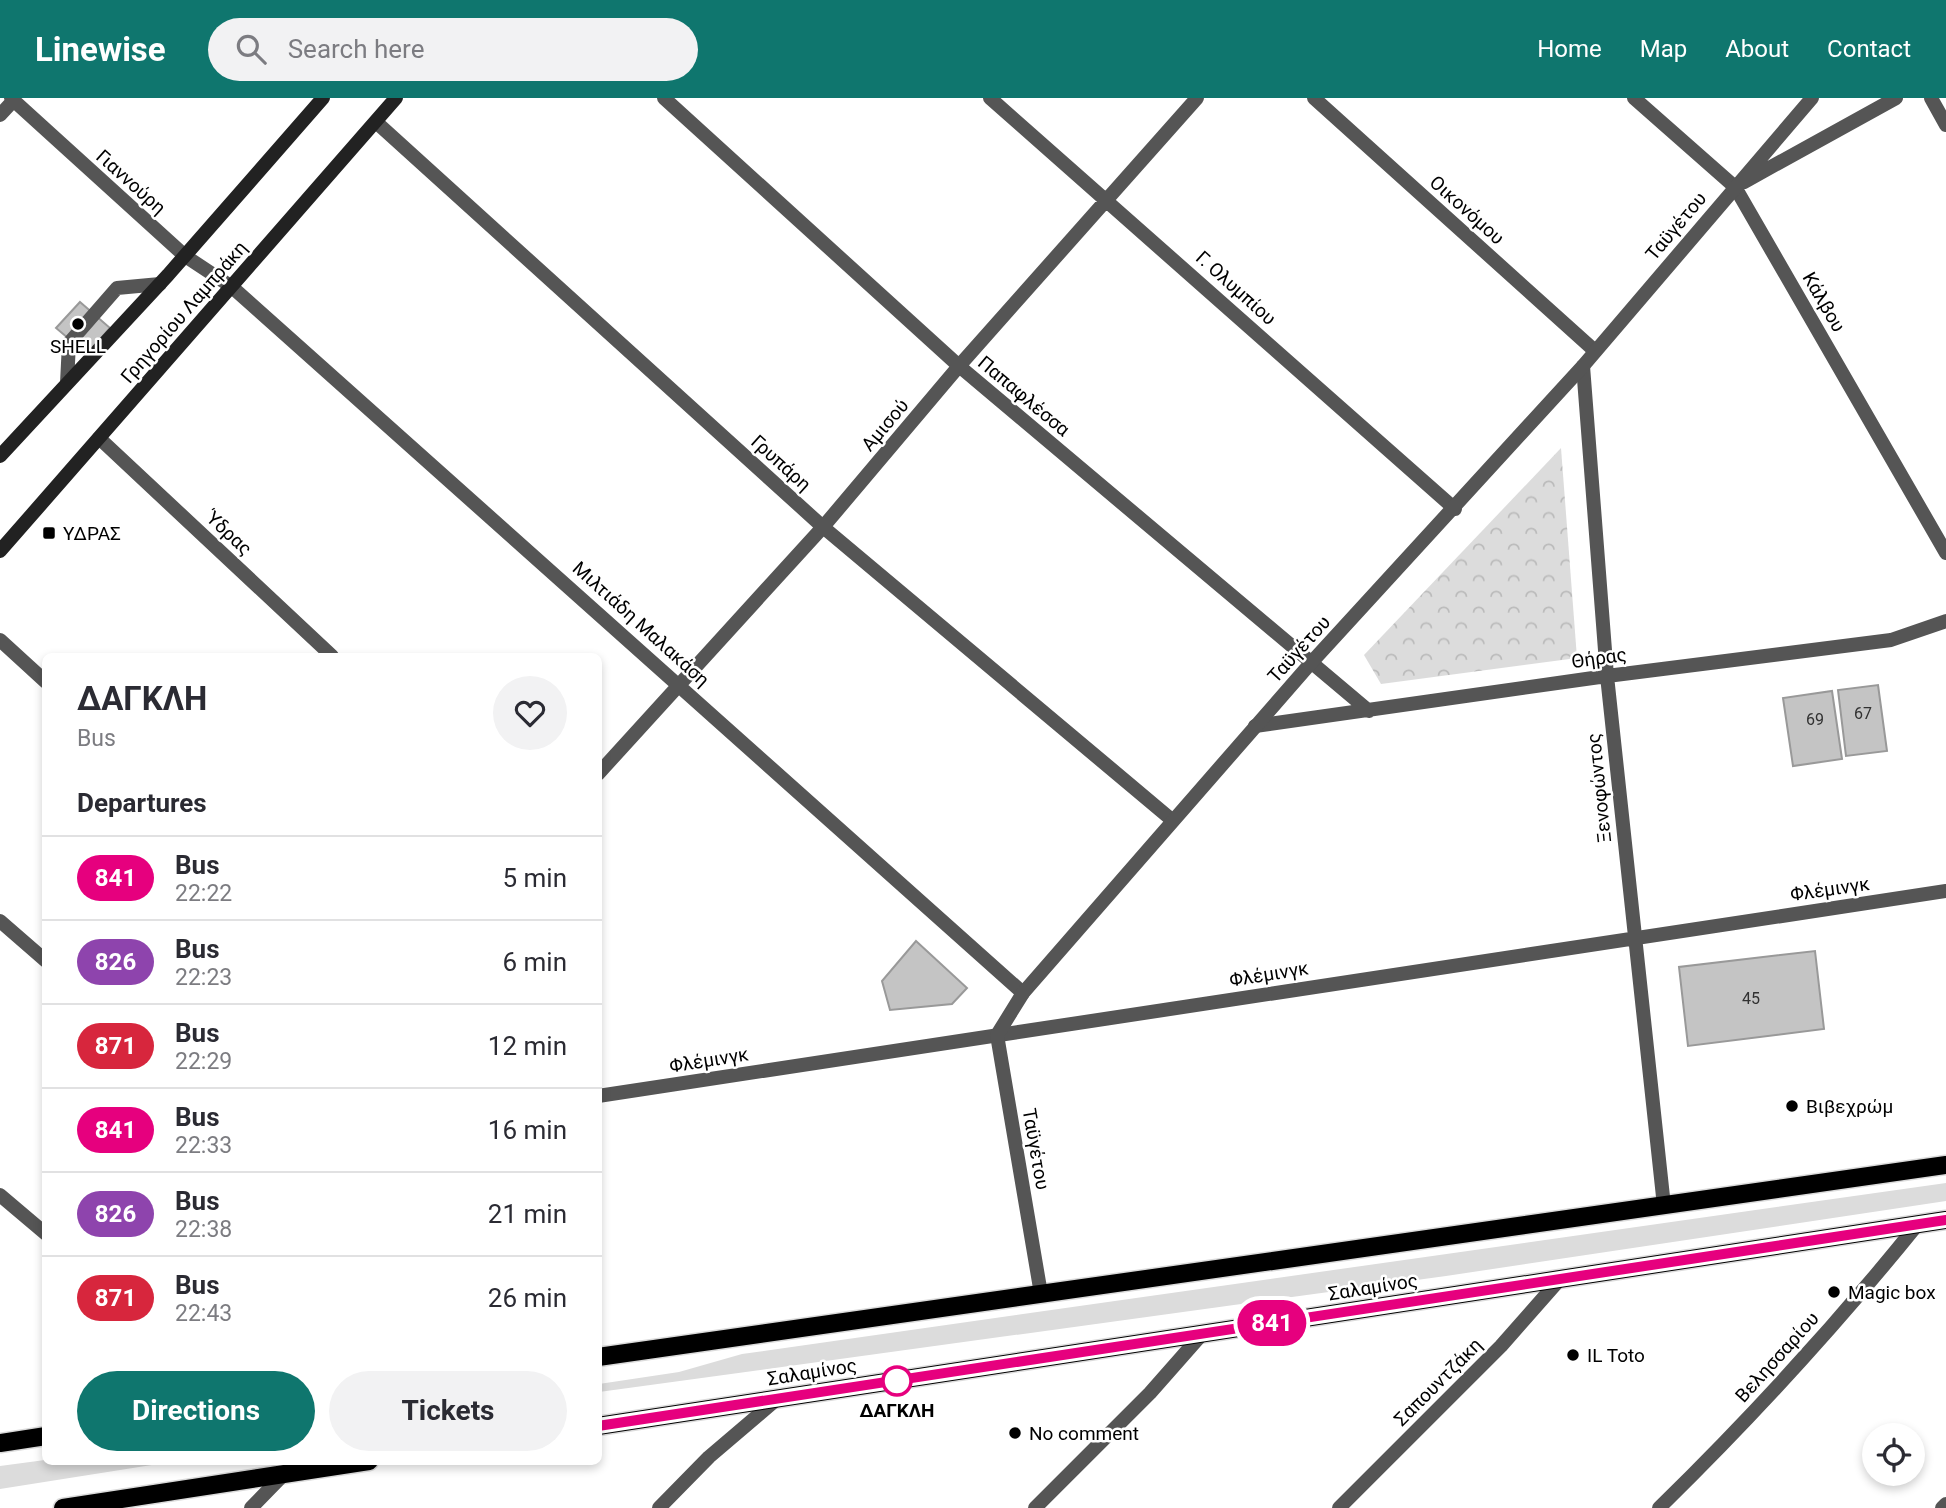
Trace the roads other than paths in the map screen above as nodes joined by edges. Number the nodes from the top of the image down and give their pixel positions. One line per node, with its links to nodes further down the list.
1 (323, 98): 17 (main road, Γρηγορίου Λαμπράκη)
2 (396, 98): 13 (main road, Γρηγορίου Λαμπράκη)
3 (664, 98): 21 (street, Παπαφλέσσα)
4 (990, 98): 16 (street, Γ. Ολυμπίου)
5 (1197, 98): 16 (street, Αμισού)
6 (1314, 98): 20 (street, Οικονόμου)
7 (1633, 98): 15 (street, Κάλβου)
8 (1812, 98): 15 (street, Ταϋγέτου)
9 (1896, 98): 15 (street)
10 (1931, 98): 14 (street)
11 (12, 99): 12 (street); 17 (street, Γιαννούρη)
12 (0, 116)
13 (376, 122): 19 (main road, Γρηγορίου Λαμπράκη); 27 (street, Γρυπάρη)
14 (1946, 125)
15 (1735, 187): 20 (street, Ταϋγέτου); 29 (street, Κάλβου)
16 (1107, 199): 21 (street, Αμισού); 26 (street, Γ. Ολυμπίου)
17 (185, 256): 18 (main road, Γρηγορίου Λαμπράκη); 19 (street, Γιαννούρη)
18 (160, 284): 23 (main road, Γρηγορίου Λαμπράκη); 23 (street)
19 (232, 287): 24 (main road, Γρηγορίου Λαμπράκη); 36 (street, Μιλτιάδη Μαλακάση)
20 (1595, 351): 22 (street, Ταϋγέτου)
21 (960, 366): 27 (street, Αμισού); 33 (street, Παπαφλέσσα)
22 (1583, 366): 26 (street, Ταϋγέτου); 34 (street, Ξενοφώντος)
23 (67, 383): 25 (main road, Γρηγορίου Λαμπράκη)
24 (99, 438): 28 (main road, Γρηγορίου Λαμπράκη); 32 (street, Ύδρας)
25 (0, 456)
26 (1455, 509): 33 (street, Ταϋγέτου)
27 (823, 527): 36 (street, Αμισού); 40 (street, Γρυπάρη)
28 (0, 551)
29 (1946, 553)
30 (1946, 621): 34 (street, Θήρας)
31 (0, 640): 35 (street)
32 (329, 653)
33 (1310, 664): 37 (street, Παπαφλέσσα); 38 (street, Ταϋγέτου)
34 (1606, 676): 37 (street, Θήρας); 43 (street, Ξενοφώντος)
35 (42, 678)
36 (678, 682): 39 (street, Αμισού); 45 (street, Μιλτιάδη Μαλακάση)
37 (1369, 711): 38 (street, Θήρας)
38 (1255, 726): 40 (street, Ταϋγέτου)
39 (602, 769)
40 (1172, 820): 45 (street, Ταϋγέτου)
41 (1946, 891): 43 (street, Φλέμινγκ)
42 (0, 921): 44 (street)
43 (1633, 937): 46 (street, Φλέμινγκ); 50 (street, Ξενοφώντος)
44 (42, 958)
45 (1023, 993): 46 (street, Ταϋγέτου)
46 (997, 1035): 47 (street, Φλέμινγκ); 55 (street, Ταϋγέτου)
47 (602, 1095)
48 (1946, 1165): 50 (main road, Σαλαμίνος)
49 (0, 1195): 53 (street)
50 (1664, 1206): 55 (main road, Σαλαμίνος)
51 (1946, 1220): 52 (main road, Σαλαμίνος)
52 (1917, 1225): 54 (main road, Σαλαμίνος); 70 (street, Βελησσαρίου)
53 (42, 1231)
54 (1560, 1279): 56 (main road, Σαλαμίνος); 69 (street, Σαπουντζάκη)
55 (1041, 1294): 57 (main road, Σαλαμίνος)
56 (1202, 1334): 58 (main road, Σαλαμίνος); 68 (street)
57 (602, 1356)
58 (777, 1399): 59 (main road, Σαλαμίνος); 67 (street)
59 (602, 1425)
60 (42, 1437): 61 (main road)
61 (0, 1443)
62 (343, 1465): 63 (main road)
63 (284, 1474): 65 (main road); 66 (street)
64 (1946, 1504): 71 (street)
65 (64, 1508)
66 (251, 1508)
67 (659, 1508)
68 (1035, 1508)
69 (1339, 1508)
70 (1659, 1508)
71 (1942, 1508)

